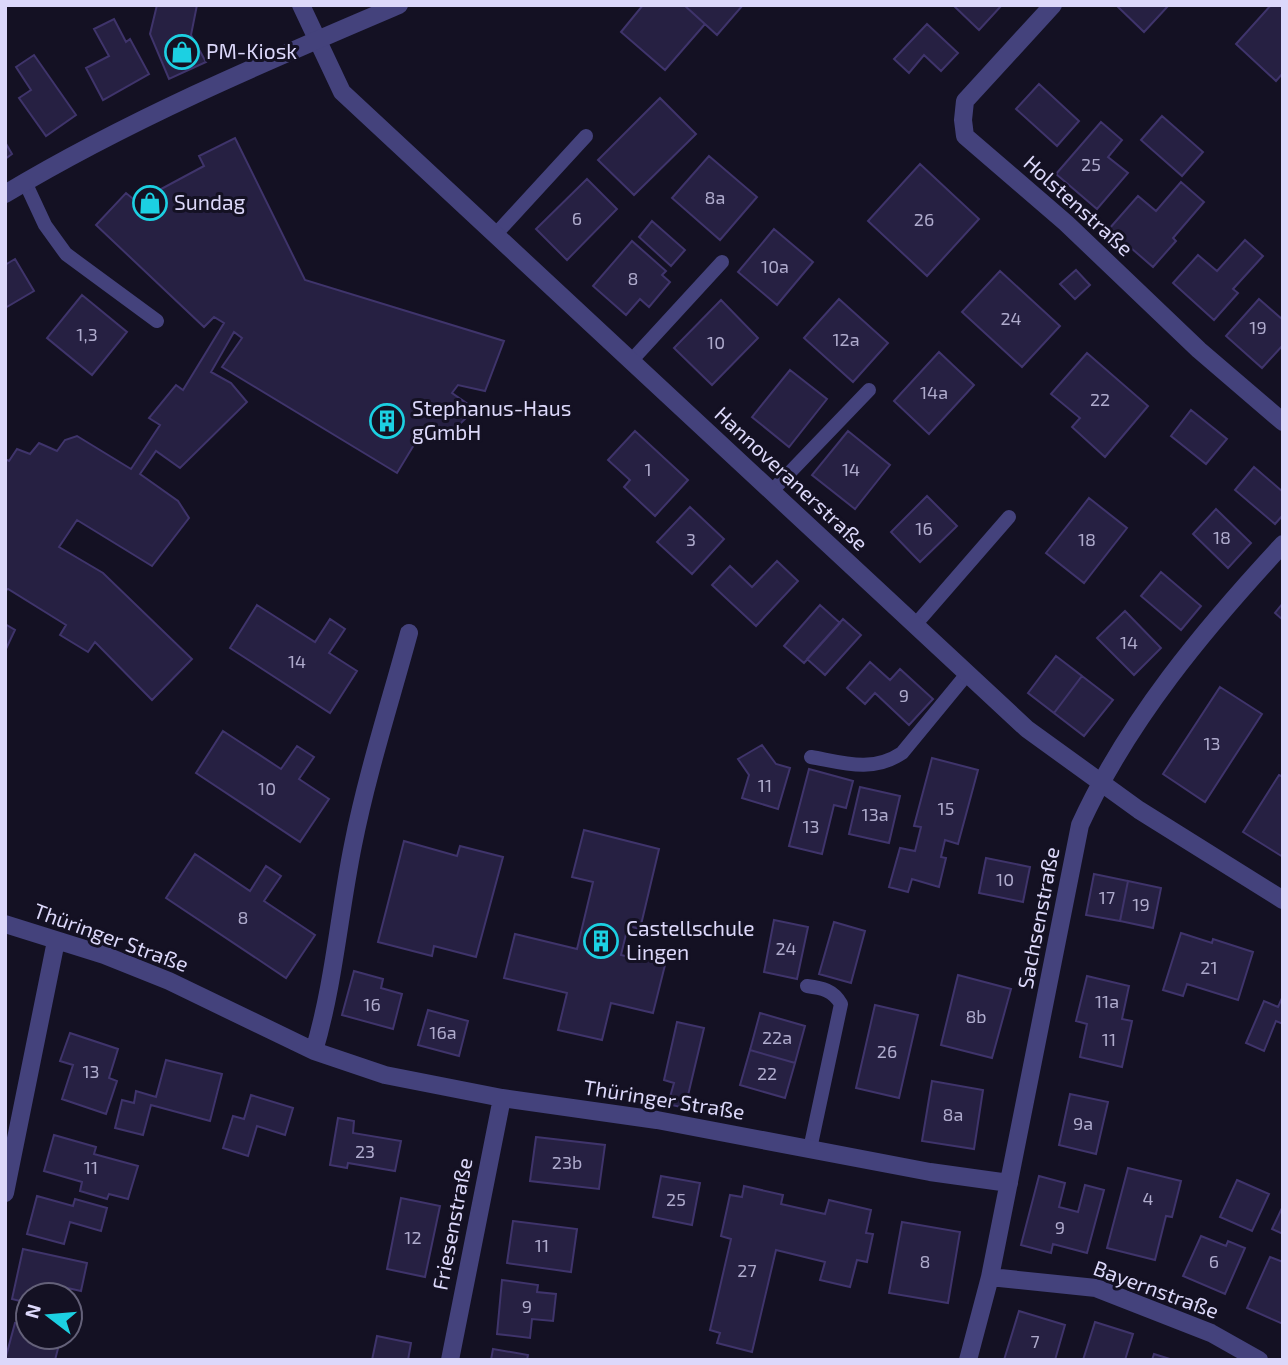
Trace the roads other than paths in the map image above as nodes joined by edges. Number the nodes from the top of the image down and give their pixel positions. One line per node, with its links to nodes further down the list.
1 (301, 5): 4 (street, Hannoveranerstraße)
2 (398, 5): 4 (street)
3 (1053, 5): 13 (street, Holstenstraße)
4 (316, 40): 6 (street); 8 (street, Hannoveranerstraße)
5 (586, 136): 8 (lane)
6 (25, 182): 7 (street); 10 (lane)
7 (5, 194)
8 (495, 234): 11 (street, Hannoveranerstraße)
9 (722, 262): 11 (lane)
10 (157, 321)
11 (631, 360): 14 (street, Hannoveranerstraße)
12 (869, 390): 14 (lane)
13 (1283, 422)
14 (771, 492): 17 (street, Hannoveranerstraße)
15 (1009, 517): 17 (lane)
16 (1283, 544): 21 (street, Sachsenstraße)
17 (915, 625): 19 (street, Hannoveranerstraße)
18 (409, 633): 26 (street)
19 (967, 674): 20 (lane); 21 (street, Hannoveranerstraße)
20 (811, 757)
21 (1100, 782): 22 (street, Hannoveranerstraße); 29 (street, Sachsenstraße)
22 (1283, 900)
23 (5, 924): 24 (street, Thüringer Straße)
24 (55, 941): 26 (street, Thüringer Straße); 30 (street)
25 (807, 986): 28 (lane)
26 (314, 1051): 27 (street, Thüringer Straße)
27 (502, 1098): 28 (street, Thüringer Straße); 32 (street, Friesenstraße)
28 (810, 1149): 29 (street, Thüringer Straße)
29 (1009, 1184): 31 (street, Sachsenstraße)
30 (5, 1193)
31 (990, 1277): 33 (street, Sachsenstraße); 34 (street, Bayernstraße)
32 (450, 1360)
33 (968, 1360)
34 (1259, 1360)

